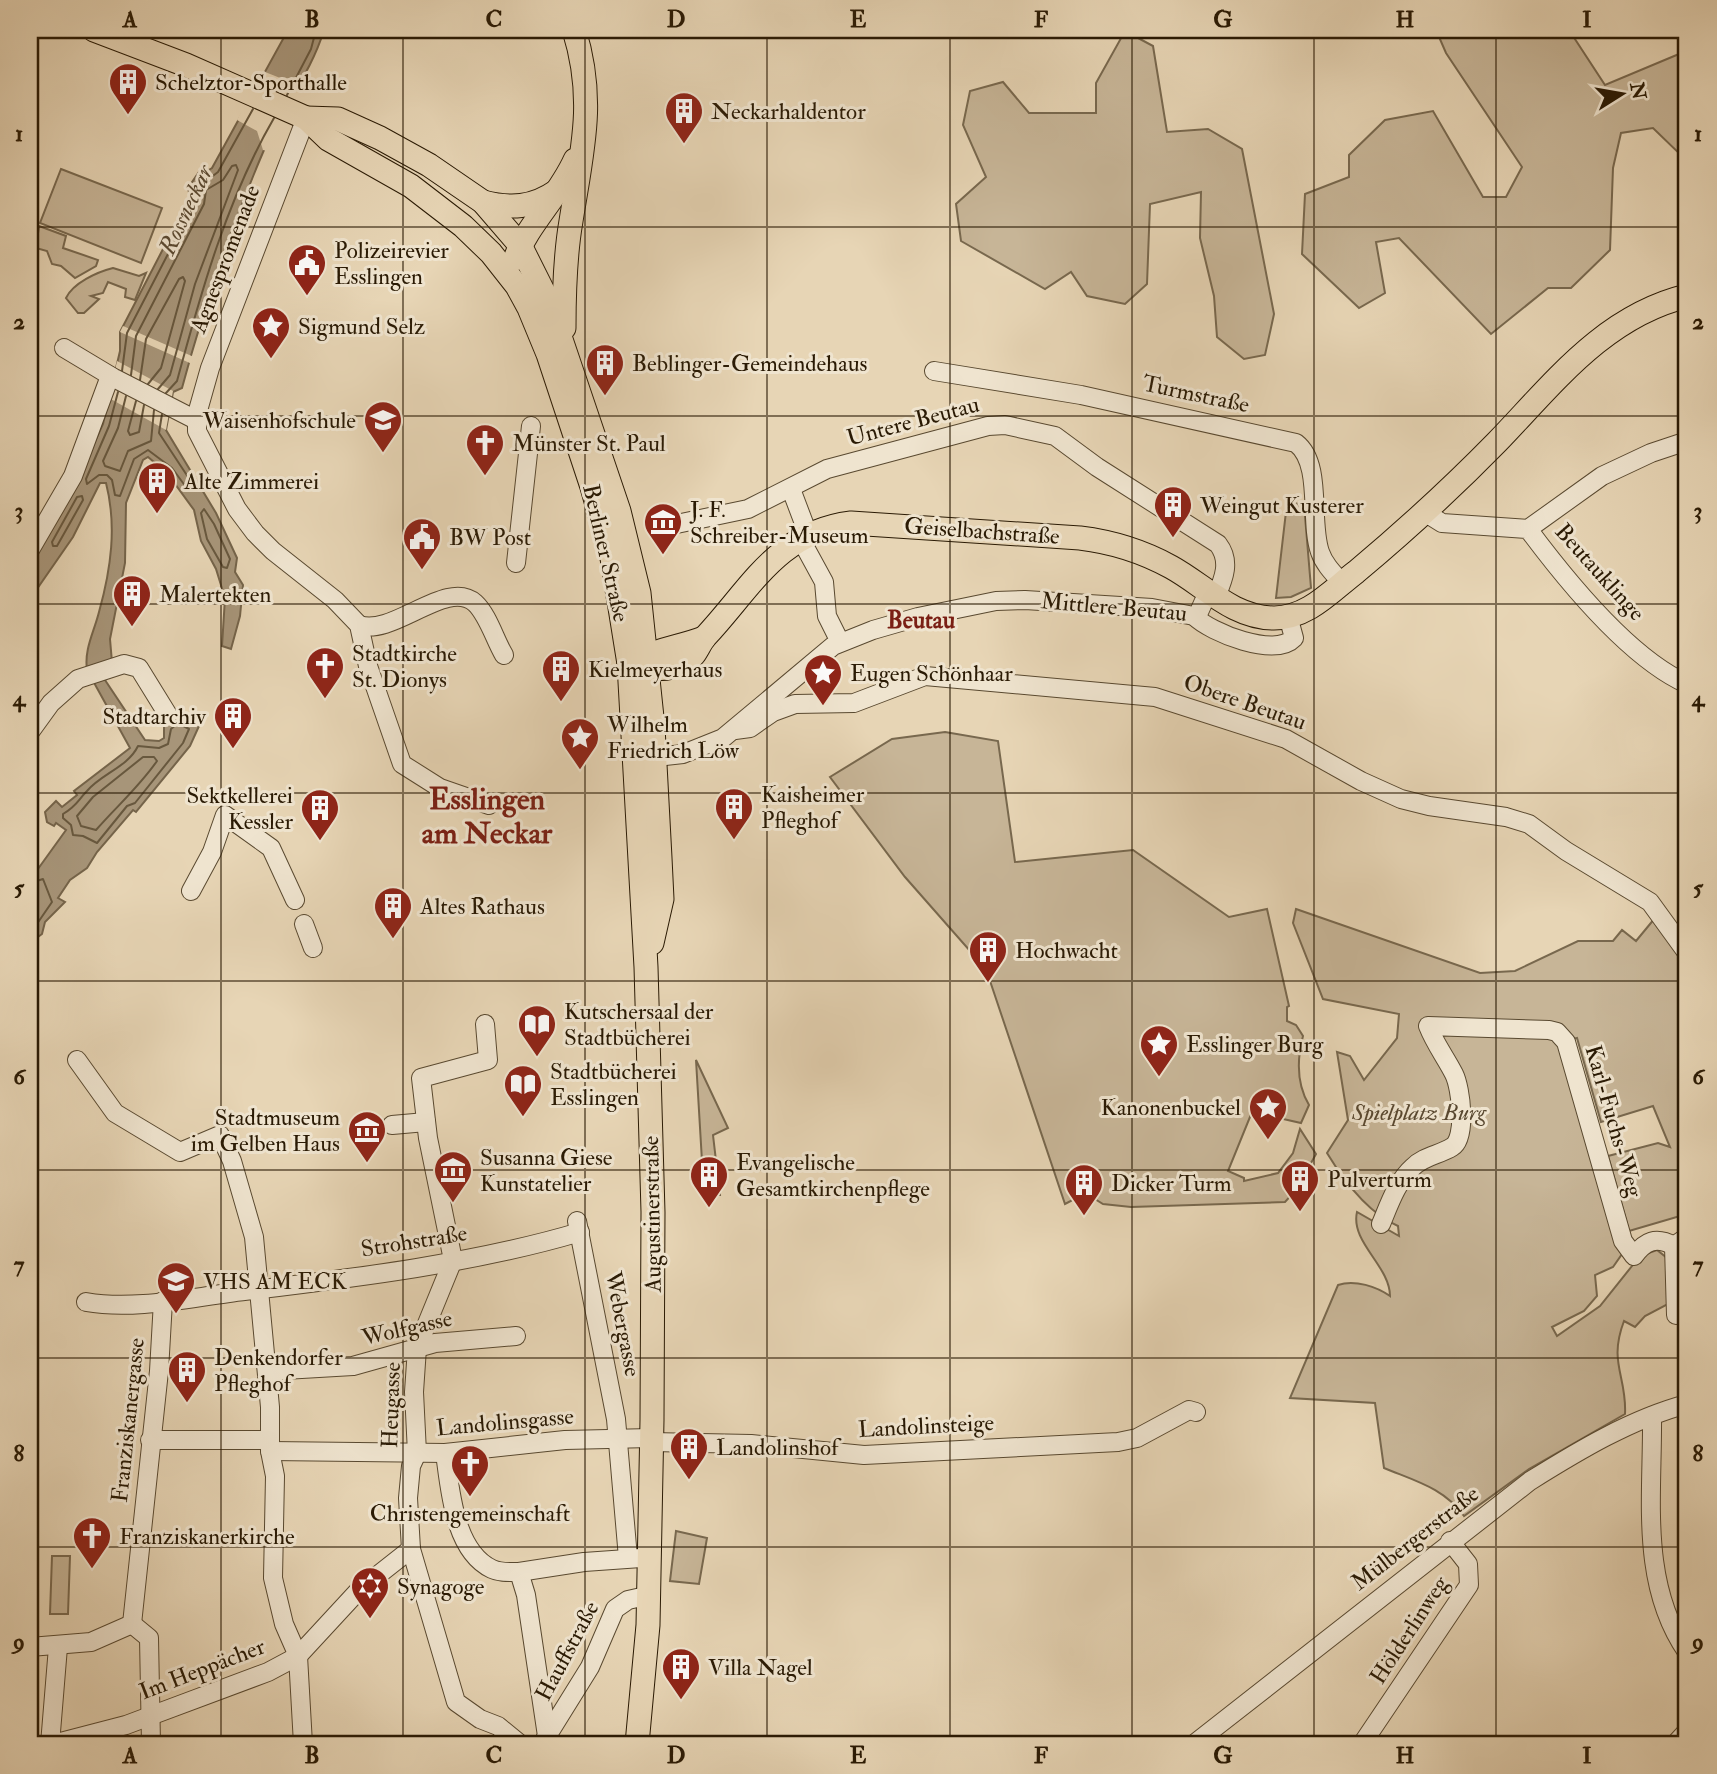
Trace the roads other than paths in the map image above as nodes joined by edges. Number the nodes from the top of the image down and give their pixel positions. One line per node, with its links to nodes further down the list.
1 (94, 30): 3 (main road, Berliner Straße)
2 (574, 30): 4 (main road)
3 (299, 115): 6 (main road, Berliner Straße); 8 (main road, Berliner Straße); 16 (street, Agnespromenade)
4 (586, 135): 5 (main road); 7 (main road)
5 (562, 187): 6 (main road); 9 (main road)
6 (483, 202): 9 (main road, Berliner Straße)
7 (571, 219): 9 (main road); 13 (main road)
8 (491, 253): 9 (main road, Berliner Straße); 10 (main road, Berliner Straße)
9 (521, 255): 10 (main road, Berliner Straße); 13 (main road, Berliner Straße)
10 (517, 286): 35 (main road, Berliner Straße)
11 (1687, 296): 20 (main road)
12 (64, 348): 15 (street)
13 (565, 348): 28 (main road, Berliner Straße)
14 (934, 370): 26 (street, Turmstraße)
15 (112, 377): 16 (street); 24 (street)
16 (196, 420): 31 (street)
17 (531, 426): 25 (street)
18 (1687, 441): 22 (street)
19 (791, 489): 21 (street, Untere Beutau); 23 (street); 27 (street, Untere Beutau)
20 (1426, 513): 22 (street, Beutauklinge); 26 (main road)
21 (667, 526)
22 (1528, 529): 36 (street, Beutauklinge)
23 (804, 536): 27 (main road, Geiselbachstraße); 32 (main road, Geiselbachstraße); 33 (street)
24 (30, 550)
25 (516, 563)
26 (1342, 583): 30 (main road)
27 (1212, 594): 29 (street, Mittlere Beutau); 30 (main road, Mittlere Beutau)
28 (643, 615): 32 (main road); 35 (main road, Berliner Straße)
29 (1194, 616): 30 (street); 33 (street, Mittlere Beutau)
30 (1288, 617)
31 (359, 625): 34 (street); 41 (street)
32 (704, 638): 35 (main road)
33 (840, 642): 37 (street, Mittlere Beutau)
34 (504, 655)
35 (642, 663): 40 (main road, Augustinerstraße)
36 (1687, 684)
37 (770, 707): 40 (street, Mittlere Beutau); 46 (street, Obere Beutau)
38 (168, 715): 39 (street)
39 (30, 732)
40 (649, 765): 65 (main road, Augustinerstraße)
41 (489, 805)
42 (191, 891): 43 (street)
43 (295, 900)
44 (303, 924): 45 (street)
45 (313, 948)
46 (1687, 953)
47 (485, 1024): 49 (street)
48 (77, 1060): 55 (street)
49 (426, 1122): 50 (street); 54 (street)
50 (392, 1125)
51 (1381, 1224): 53 (street, Karl-Fuchs-Weg)
52 (578, 1226): 54 (street, Strohstraße); 66 (street, Webergasse)
53 (1681, 1241): 58 (street)
54 (453, 1260): 55 (street, Strohstraße); 60 (street, Heugasse)
55 (258, 1290): 56 (street, Strohstraße); 61 (street)
56 (163, 1301): 57 (street, Strohstraße); 67 (street, Franziskanergasse)
57 (86, 1302)
58 (1676, 1315)
59 (516, 1336): 60 (street, Wolfgasse)
60 (417, 1348): 61 (street, Wolfgasse); 69 (street, Heugasse)
61 (267, 1371): 68 (street)
62 (1687, 1404): 64 (street, Mülbergerstraße)
63 (1196, 1412): 65 (street, Landolinsteige)
64 (1652, 1416): 71 (street, Mülbergerstraße); 79 (street)
65 (651, 1433): 66 (street, Landolinsteige); 73 (main road, Augustinerstraße)
66 (619, 1437): 70 (street, Landolinsgasse); 73 (street, Webergasse)
67 (150, 1440): 68 (street, Landolinsgasse); 76 (street, Franziskanergasse)
68 (270, 1445): 69 (street, Landolinsgasse); 80 (street)
69 (417, 1453): 70 (street, Landolinsgasse); 72 (street, Heugasse)
70 (445, 1453): 74 (street)
71 (1450, 1541): 90 (street, Mülbergerstraße); 91 (street, Hölderlinweg)
72 (411, 1549): 80 (street, Im Heppächer); 87 (street, Heugasse)
73 (638, 1558): 74 (street); 75 (main road, Augustinerstraße)
74 (519, 1572): 83 (street)
75 (646, 1596): 83 (street, Hauffstraße); 88 (main road); 89 (main road)
76 (132, 1624): 78 (street); 81 (street)
77 (30, 1647): 78 (street)
78 (58, 1647): 84 (street)
79 (1687, 1652)
80 (298, 1656): 81 (street, Im Heppächer); 86 (street)
81 (150, 1717): 84 (street, Im Heppächer); 85 (street)
82 (1687, 1731): 92 (street)
83 (545, 1740)
84 (52, 1744)
85 (151, 1744)
86 (303, 1744)
87 (520, 1744)
88 (624, 1744)
89 (637, 1744)
90 (1194, 1744)
91 (1362, 1744)
92 (1675, 1744)

